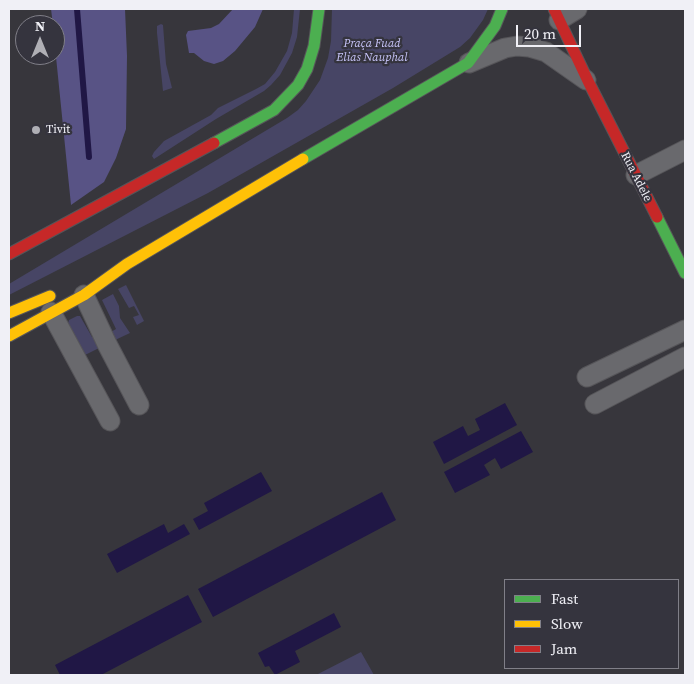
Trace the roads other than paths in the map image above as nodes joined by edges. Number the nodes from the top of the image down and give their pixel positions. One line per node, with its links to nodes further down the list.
1 (319, 9): 9 (main road)
2 (502, 9): 5 (main road)
3 (577, 9): 4 (street)
4 (557, 14): 6 (main road, Rua Adele)
5 (468, 63): 6 (street, Rua Adele); 11 (main road)
6 (588, 81): 8 (main road, Rua Adele)
7 (685, 150): 8 (street)
8 (636, 175): 10 (main road, Rua Adele)
9 (9, 254)
10 (685, 273)
11 (83, 288): 13 (main road); 20 (street)
12 (63, 290): 14 (main road)
13 (50, 312): 16 (main road); 21 (street)
14 (9, 313)
15 (685, 330): 18 (street)
16 (9, 336)
17 (685, 357): 19 (street)
18 (587, 377)
19 (595, 404)
20 (139, 405)
21 (110, 421)

